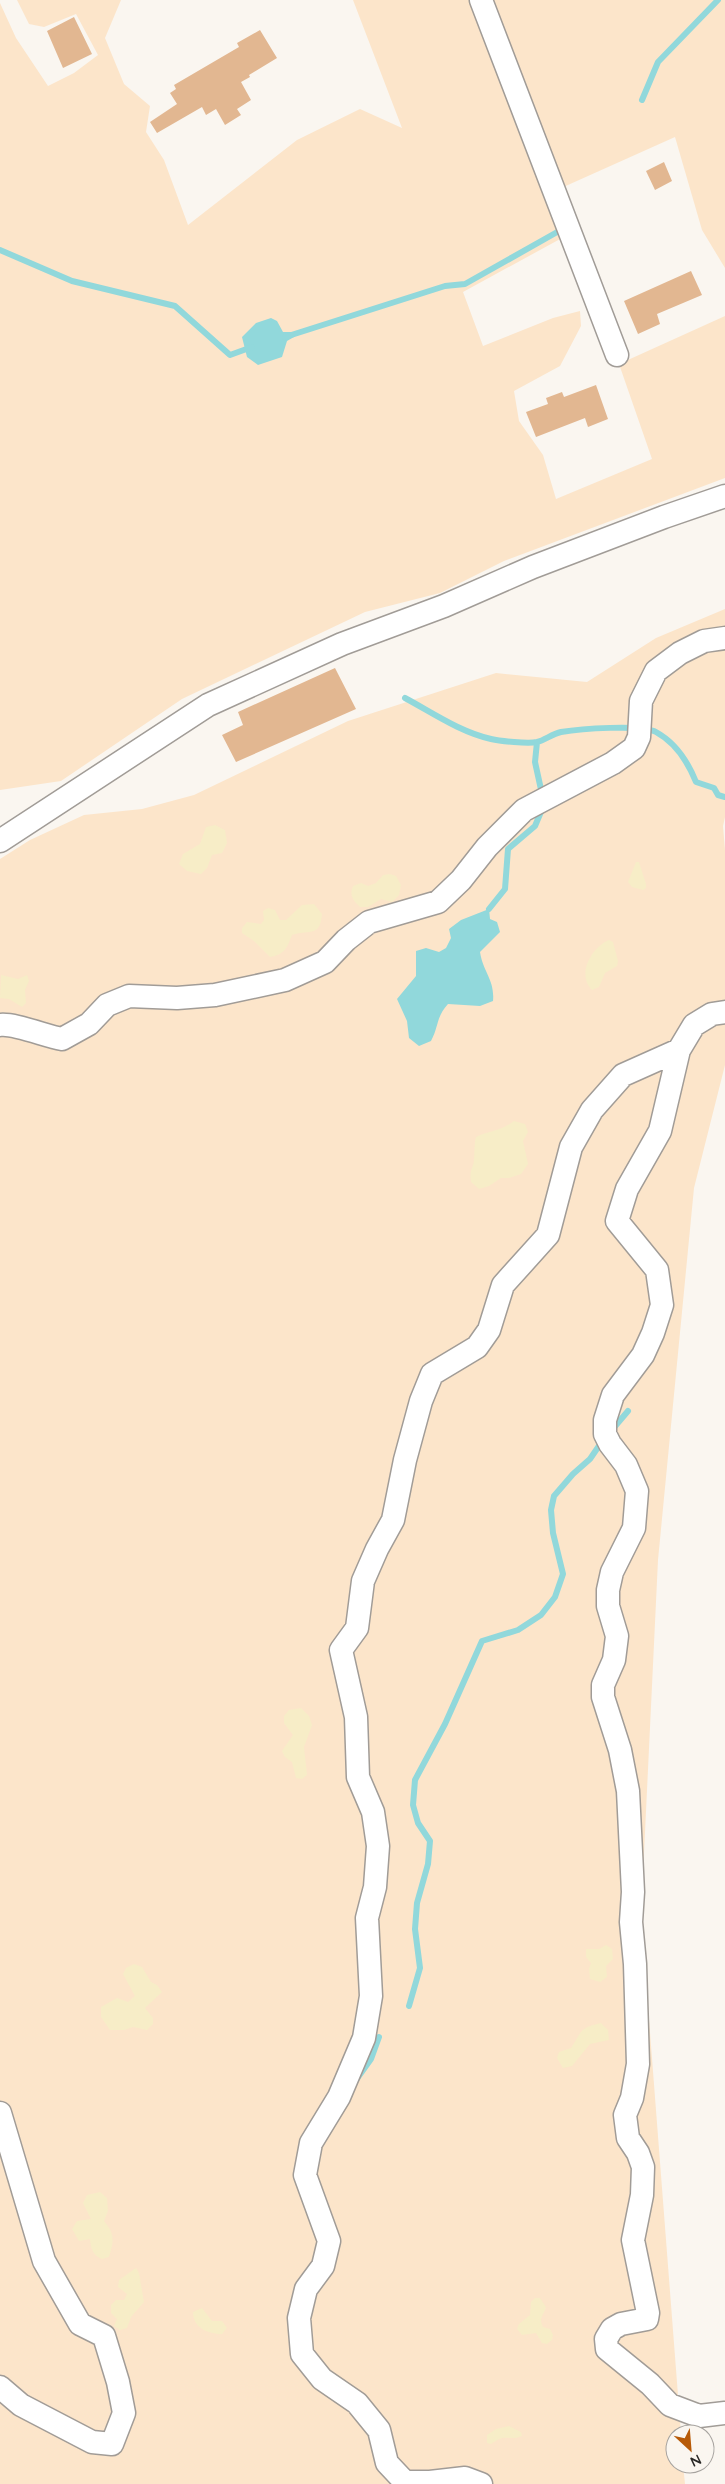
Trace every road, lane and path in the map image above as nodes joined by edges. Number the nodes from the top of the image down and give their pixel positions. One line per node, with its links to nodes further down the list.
1 (480, 0): 2 (street)
2 (617, 355)
3 (725, 496): 5 (street)
4 (725, 638): 7 (street)
5 (0, 841)
6 (725, 1012): 8 (street)
7 (0, 1025)
8 (679, 1050): 11 (street); 12 (street)
9 (0, 2113): 10 (street)
10 (0, 2387)
11 (725, 2413)
12 (481, 2484)

